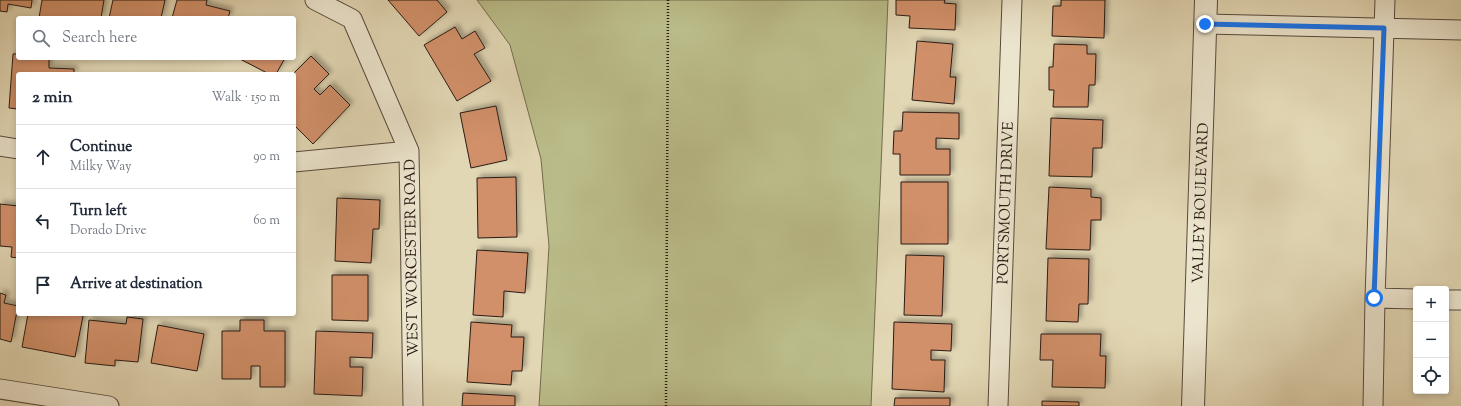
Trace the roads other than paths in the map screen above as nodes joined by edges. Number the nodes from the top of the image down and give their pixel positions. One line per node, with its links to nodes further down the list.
1 (315, 0): 10 (street, WEST WORCESTER ROAD)
2 (1012, 0): 19 (street, PORTSMOUTH DRIVE)
3 (1206, 0): 5 (street, VALLEY BOULEVARD)
4 (1385, 0): 6 (street)
5 (1205, 24): 6 (street); 20 (street, VALLEY BOULEVARD)
6 (1384, 28): 7 (street); 12 (street)
7 (1461, 30)
8 (0, 146): 9 (street)
9 (16, 149)
10 (409, 151): 11 (street); 18 (street, WEST WORCESTER ROAD)
11 (296, 162)
12 (1374, 298): 13 (street); 21 (street)
13 (1413, 299)
14 (1449, 300): 15 (street)
15 (1461, 300)
16 (0, 389): 17 (street)
17 (109, 406)
18 (413, 406)
19 (998, 406)
20 (1193, 406)
21 (1373, 406)

